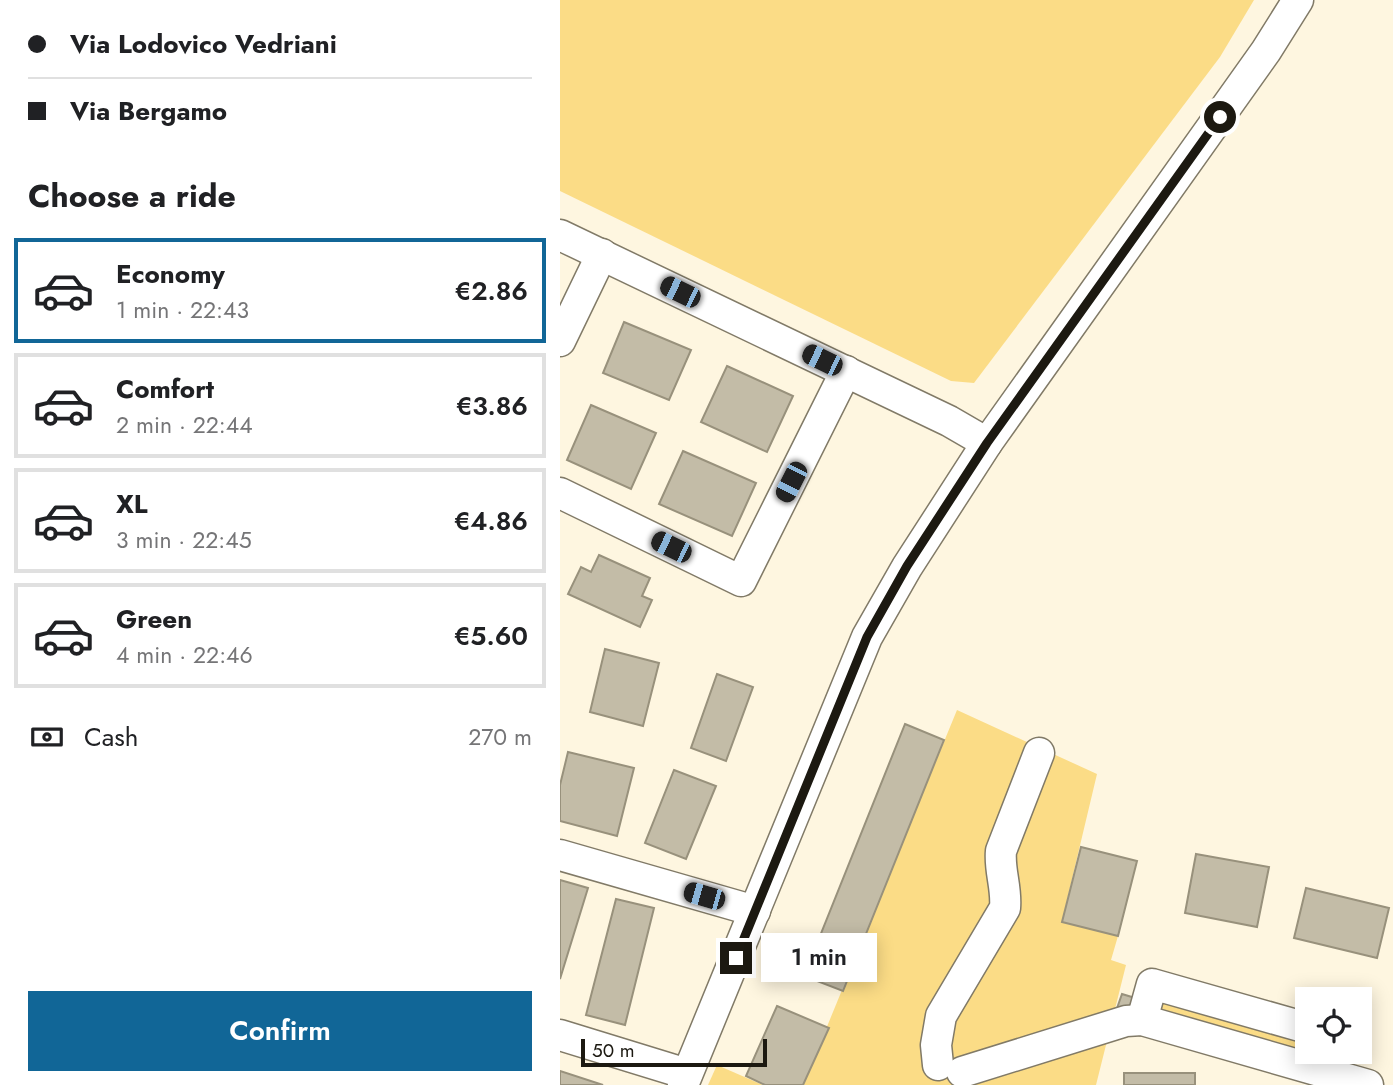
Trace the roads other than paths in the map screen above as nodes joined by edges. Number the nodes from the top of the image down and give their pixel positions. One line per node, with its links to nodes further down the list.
1 (1298, 0): 6 (street)
2 (560, 235): 3 (street)
3 (602, 254): 4 (street); 5 (street)
4 (560, 341)
5 (846, 371): 6 (street); 7 (street)
6 (987, 443): 10 (street)
7 (560, 493)
8 (1039, 753): 16 (street)
9 (560, 855): 10 (street)
10 (755, 911): 17 (street)
11 (1142, 1020): 12 (street); 14 (street); 16 (street)
12 (1295, 1025)
13 (560, 1035): 17 (street)
14 (1295, 1054)
15 (1338, 1064): 18 (street)
16 (948, 1077)
17 (685, 1080)
18 (1368, 1085)

